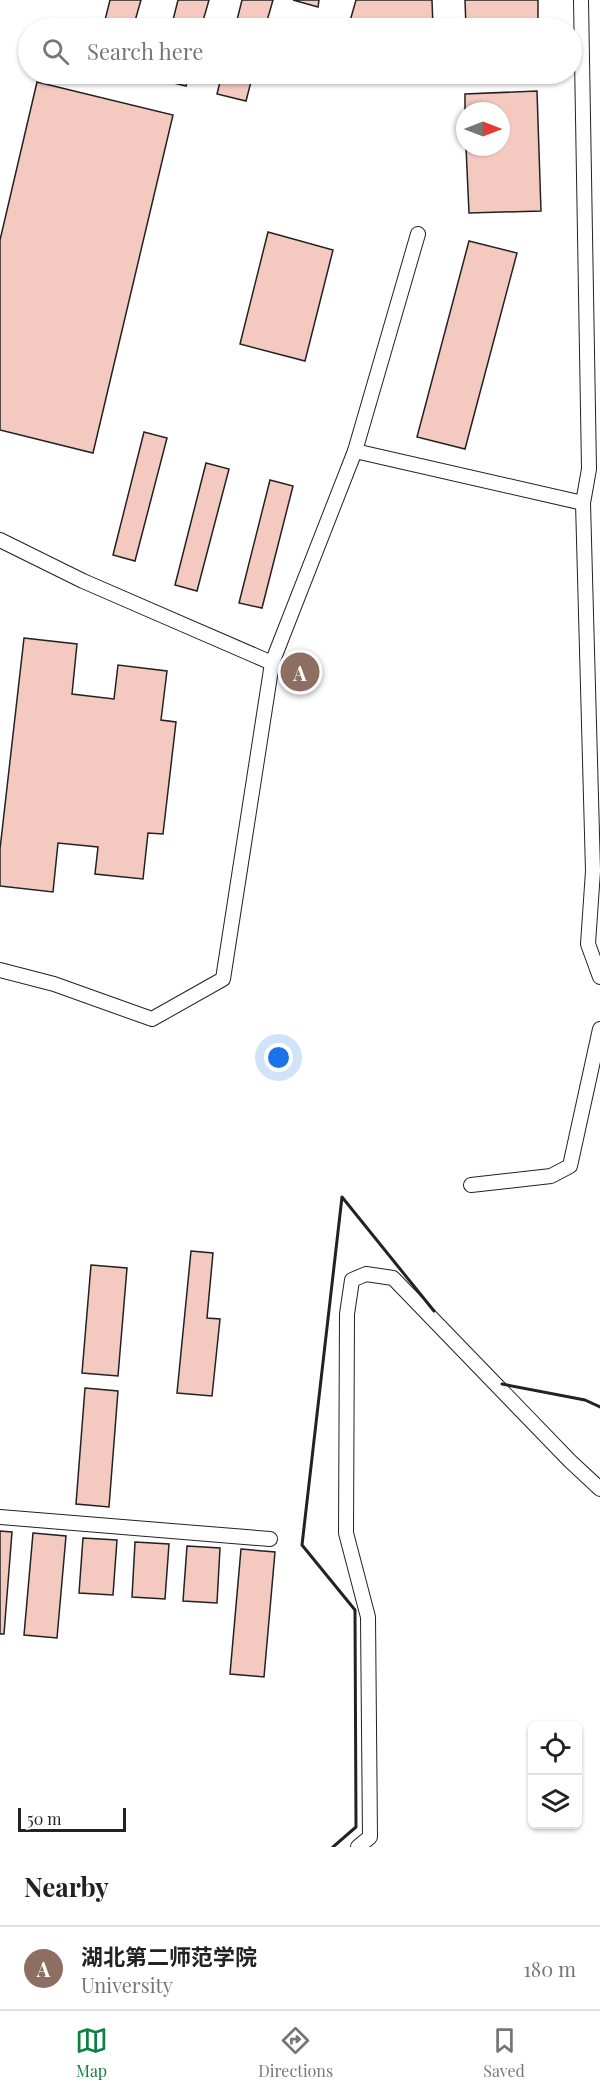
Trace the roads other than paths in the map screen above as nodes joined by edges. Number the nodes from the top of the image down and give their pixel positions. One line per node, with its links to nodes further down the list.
1 (581, 0): 2 (street)
2 (581, 18)
3 (582, 59): 6 (street)
4 (418, 234): 5 (street)
5 (355, 451): 6 (street); 8 (street)
6 (583, 503): 10 (street)
7 (0, 540): 8 (street)
8 (272, 663): 9 (street)
9 (0, 970)
10 (600, 977)
11 (600, 1029): 12 (street)
12 (471, 1185)
13 (600, 1489): 16 (street)
14 (0, 1517): 15 (street)
15 (270, 1539)
16 (358, 1847)

